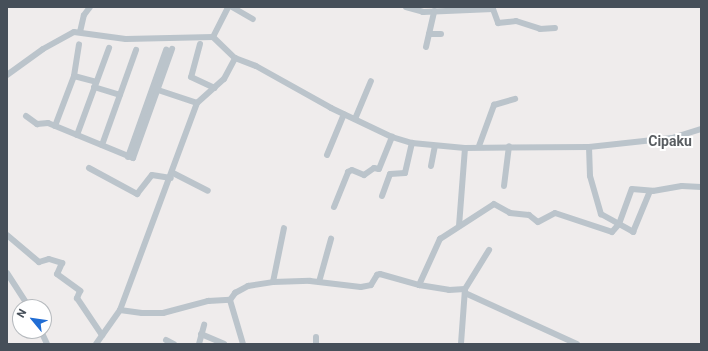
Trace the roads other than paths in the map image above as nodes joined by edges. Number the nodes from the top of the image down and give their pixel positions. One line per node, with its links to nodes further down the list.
1 (90, 7): 9 (street)
2 (228, 7): 12 (street)
3 (232, 7): 7 (street)
4 (406, 7): 5 (street)
5 (414, 9): 6 (street)
6 (434, 11): 8 (street); 10 (street)
7 (253, 19)
8 (555, 28)
9 (80, 32): 12 (street); 20 (street)
10 (429, 34): 11 (street); 15 (street)
11 (441, 34)
12 (213, 37): 19 (street)
13 (79, 44): 21 (street)
14 (200, 44): 24 (street)
15 (426, 47)
16 (109, 48): 23 (street)
17 (136, 50): 26 (street)
18 (169, 50): 25 (street)
19 (235, 58): 24 (street); 29 (street)
20 (7, 75)
21 (74, 76): 23 (street); 32 (street)
22 (371, 81): 31 (street)
23 (95, 84): 26 (street); 34 (street)
24 (215, 88): 28 (street)
25 (156, 89): 28 (street); 37 (street)
26 (120, 95): 37 (street)
27 (515, 99): 39 (street)
28 (197, 103): 46 (street)
29 (344, 114): 31 (street); 43 (street)
30 (26, 116): 32 (street)
31 (355, 120): 35 (street)
32 (55, 126): 34 (street)
33 (700, 128): 41 (street)
34 (77, 135): 37 (street)
35 (392, 137): 36 (street); 52 (street)
36 (412, 143): 38 (street); 51 (street)
37 (102, 145)
38 (435, 146): 42 (street); 44 (street)
39 (479, 146): 40 (street); 42 (street)
40 (509, 146): 41 (street); 47 (street)
41 (589, 147): 53 (street)
42 (465, 148): 54 (street)
43 (327, 155)
44 (431, 166)
45 (89, 168): 46 (street)
46 (172, 176): 49 (street); 66 (street)
47 (504, 186)
48 (701, 187): 50 (street)
49 (208, 191)
50 (650, 191): 53 (street); 53 (street)
51 (382, 196)
52 (334, 207)
53 (619, 224): 54 (street)
54 (459, 226): 62 (street)
55 (284, 228): 60 (street)
56 (7, 236): 69 (street)
57 (331, 238): 61 (street)
58 (489, 250): 63 (street)
59 (7, 273): 64 (street)
60 (273, 282): 61 (street); 65 (street)
61 (319, 282): 62 (street)
62 (419, 285): 63 (street)
63 (465, 291): 78 (street); 79 (street)
64 (24, 299)
65 (230, 300): 66 (street); 76 (street)
66 (120, 310): 69 (street)
67 (204, 325): 68 (street)
68 (201, 334): 74 (street); 75 (street)
69 (102, 335): 72 (street)
70 (316, 337): 77 (street)
71 (166, 340): 73 (street)
72 (96, 344)
73 (174, 344)
74 (198, 344)
75 (224, 344)
76 (243, 344)
77 (316, 344)
78 (461, 344)
79 (577, 344)

